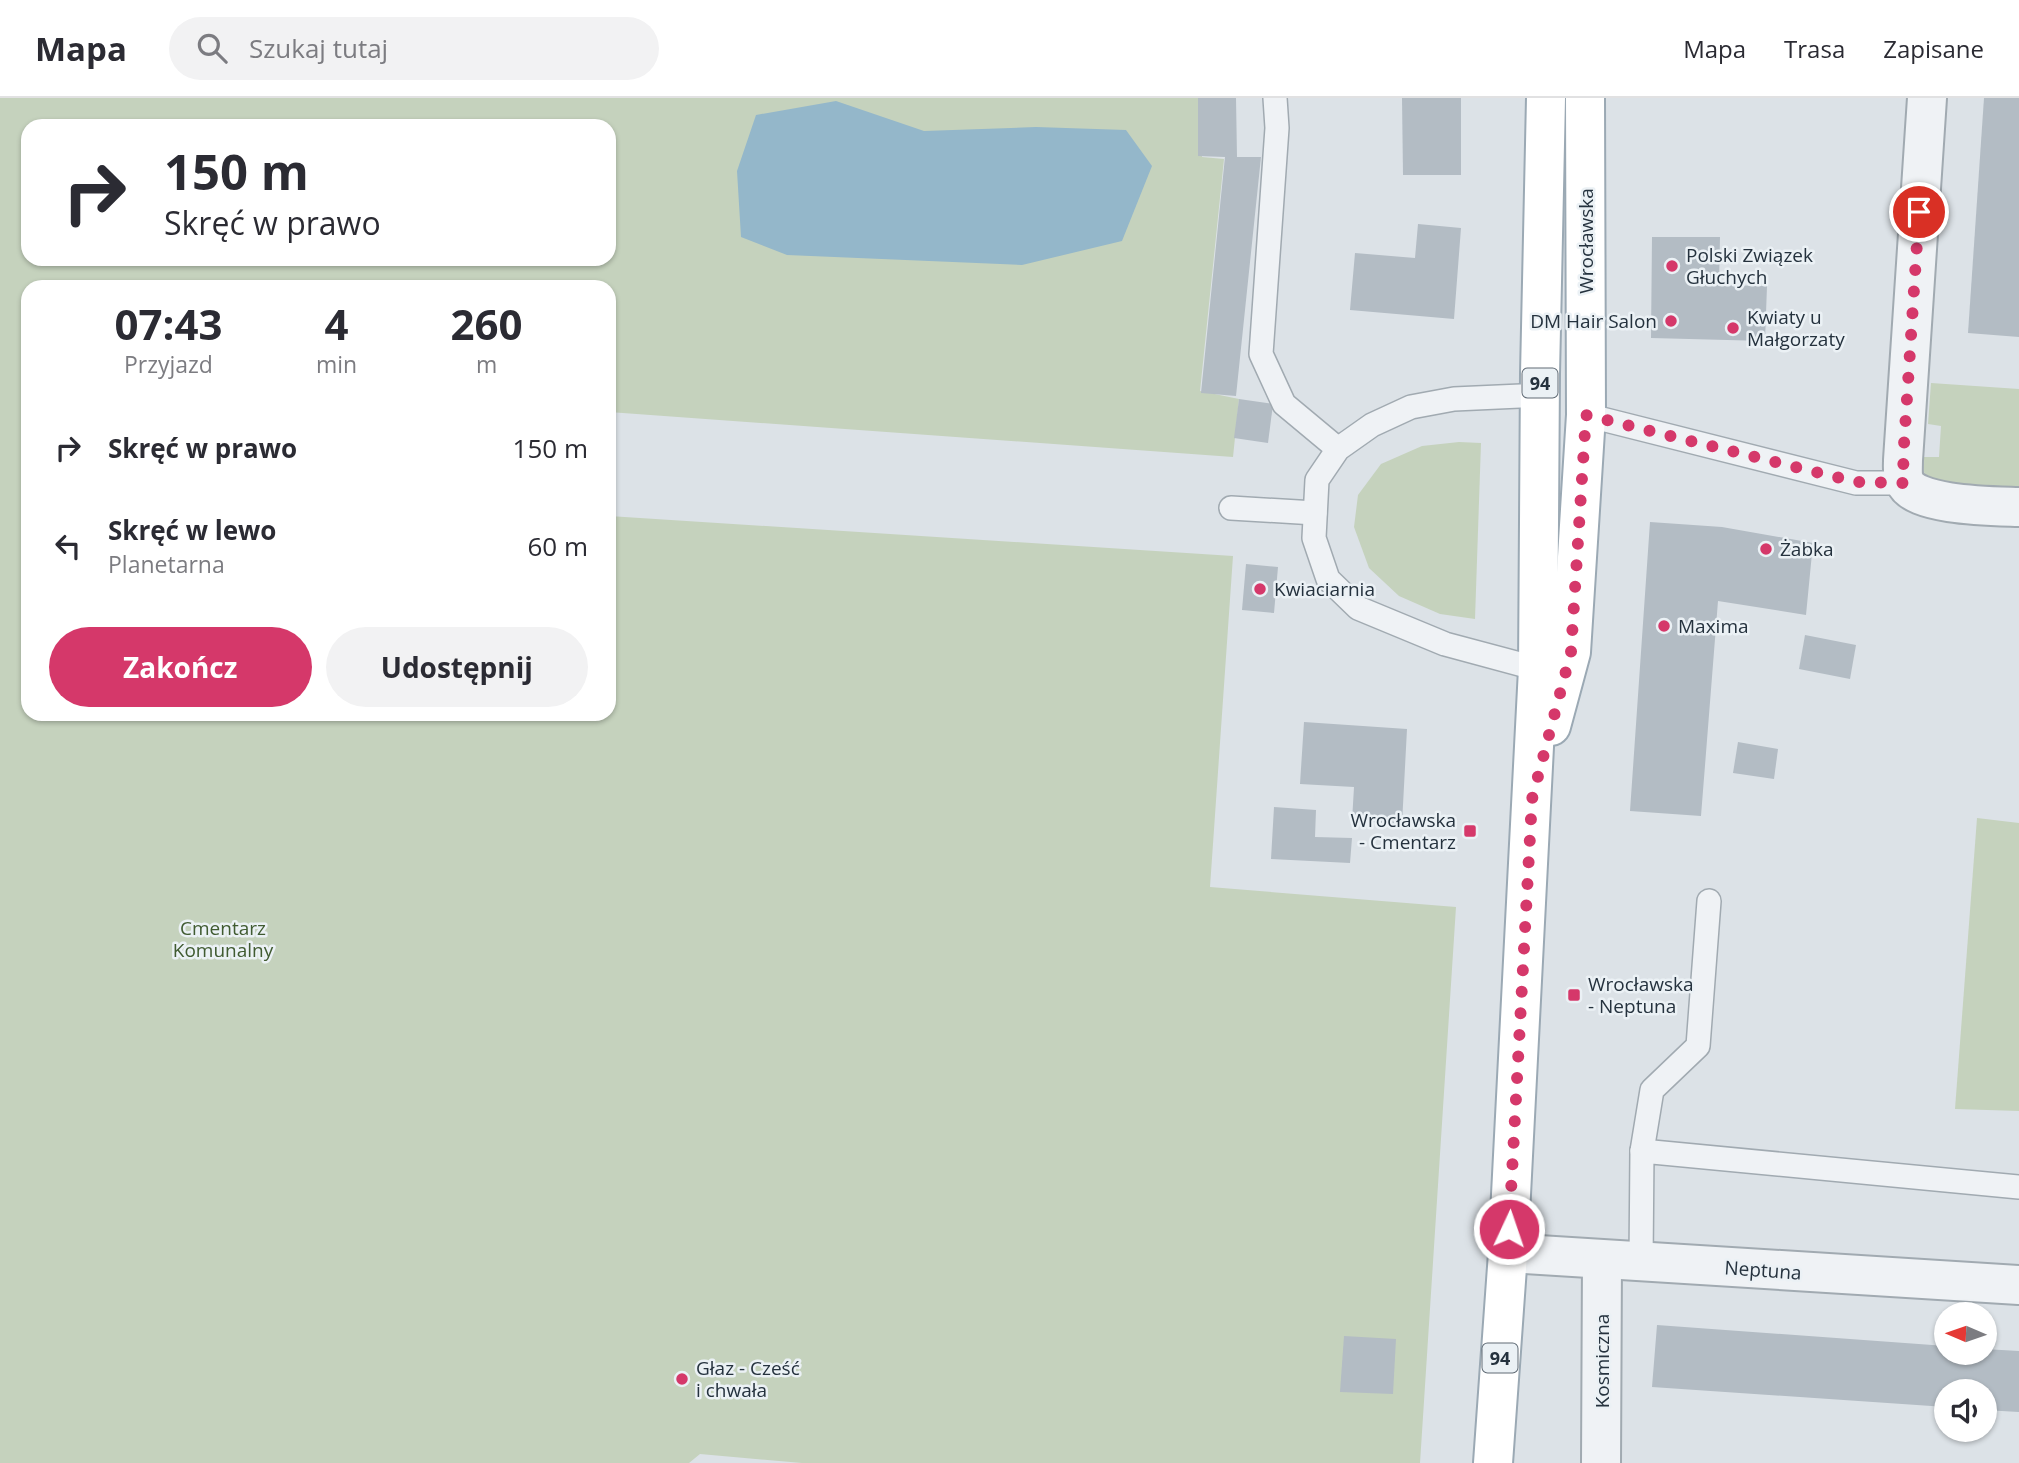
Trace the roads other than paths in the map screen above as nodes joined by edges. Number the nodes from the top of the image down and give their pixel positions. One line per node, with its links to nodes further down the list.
1 (1275, 98): 7 (lane)
2 (1546, 98): 5 (main road, Wrocławska / 94)
3 (1585, 98): 6 (main road, Wrocławska / 94)
4 (1927, 98): 8 (street)
5 (1540, 395): 7 (lane); 12 (main road, Wrocławska / 94)
6 (1586, 415): 8 (lane); 13 (main road, Wrocławska / 94)
7 (1338, 449): 11 (lane)
8 (1905, 483): 10 (street)
9 (1231, 508): 11 (lane)
10 (2019, 508)
11 (1315, 513): 12 (lane)
12 (1538, 669): 13 (main road, Wrocławska / 94)
13 (1532, 799): 17 (main road, Wrocławska / 94)
14 (1709, 901): 15 (lane)
15 (1642, 1151): 16 (lane); 19 (lane)
16 (2019, 1187)
17 (1508, 1253): 18 (street, Neptuna); 21 (main road, Wrocławska / 94)
18 (1602, 1259): 19 (street, Neptuna); 22 (street, Kosmiczna)
19 (1641, 1262): 20 (street, Neptuna)
20 (2019, 1285)
21 (1493, 1463)
22 (1601, 1463)

